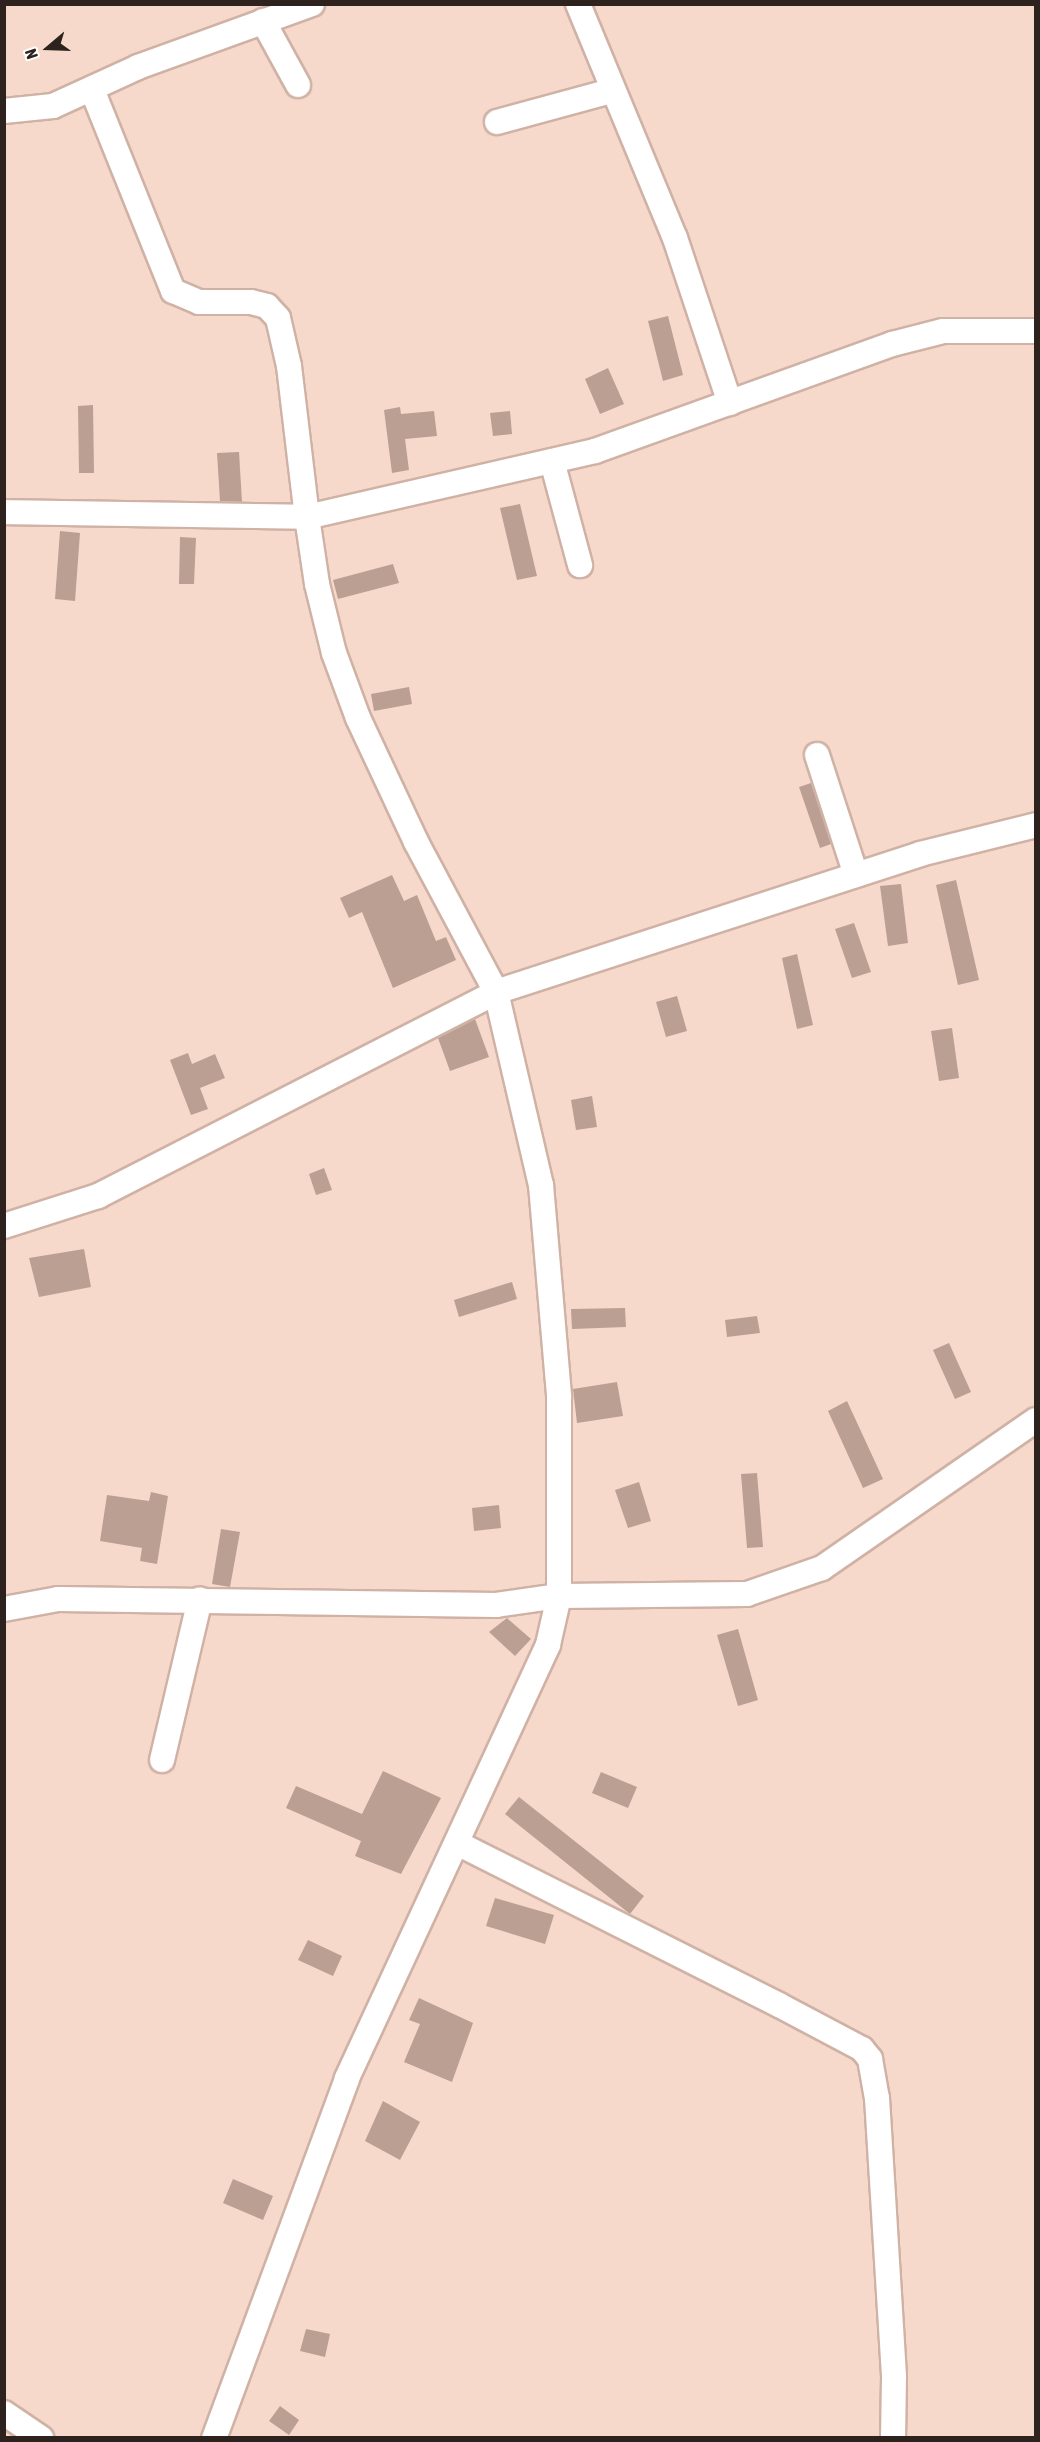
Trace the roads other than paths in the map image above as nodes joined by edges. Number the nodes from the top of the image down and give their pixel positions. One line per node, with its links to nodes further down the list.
1 (312, 4): 3 (street)
2 (578, 4): 6 (street)
3 (263, 21): 4 (street); 5 (street)
4 (298, 85)
5 (92, 90): 7 (street); 13 (street)
6 (611, 91): 8 (street); 10 (street)
7 (4, 111)
8 (497, 122)
9 (1035, 331): 10 (street)
10 (730, 403): 11 (street)
11 (552, 461): 13 (street); 14 (street)
12 (4, 512): 13 (street)
13 (307, 517): 18 (street)
14 (580, 565)
15 (817, 755): 17 (street)
16 (1035, 825): 17 (street)
17 (856, 875): 18 (street)
18 (496, 992): 19 (street); 21 (street)
19 (4, 1227)
20 (1035, 1420): 21 (street)
21 (559, 1596): 22 (street); 25 (street)
22 (200, 1599): 23 (street); 24 (street)
23 (4, 1609)
24 (162, 1760)
25 (459, 1844): 28 (street); 29 (street)
26 (4, 2413): 27 (street)
27 (41, 2438)
28 (214, 2438)
29 (893, 2438)

